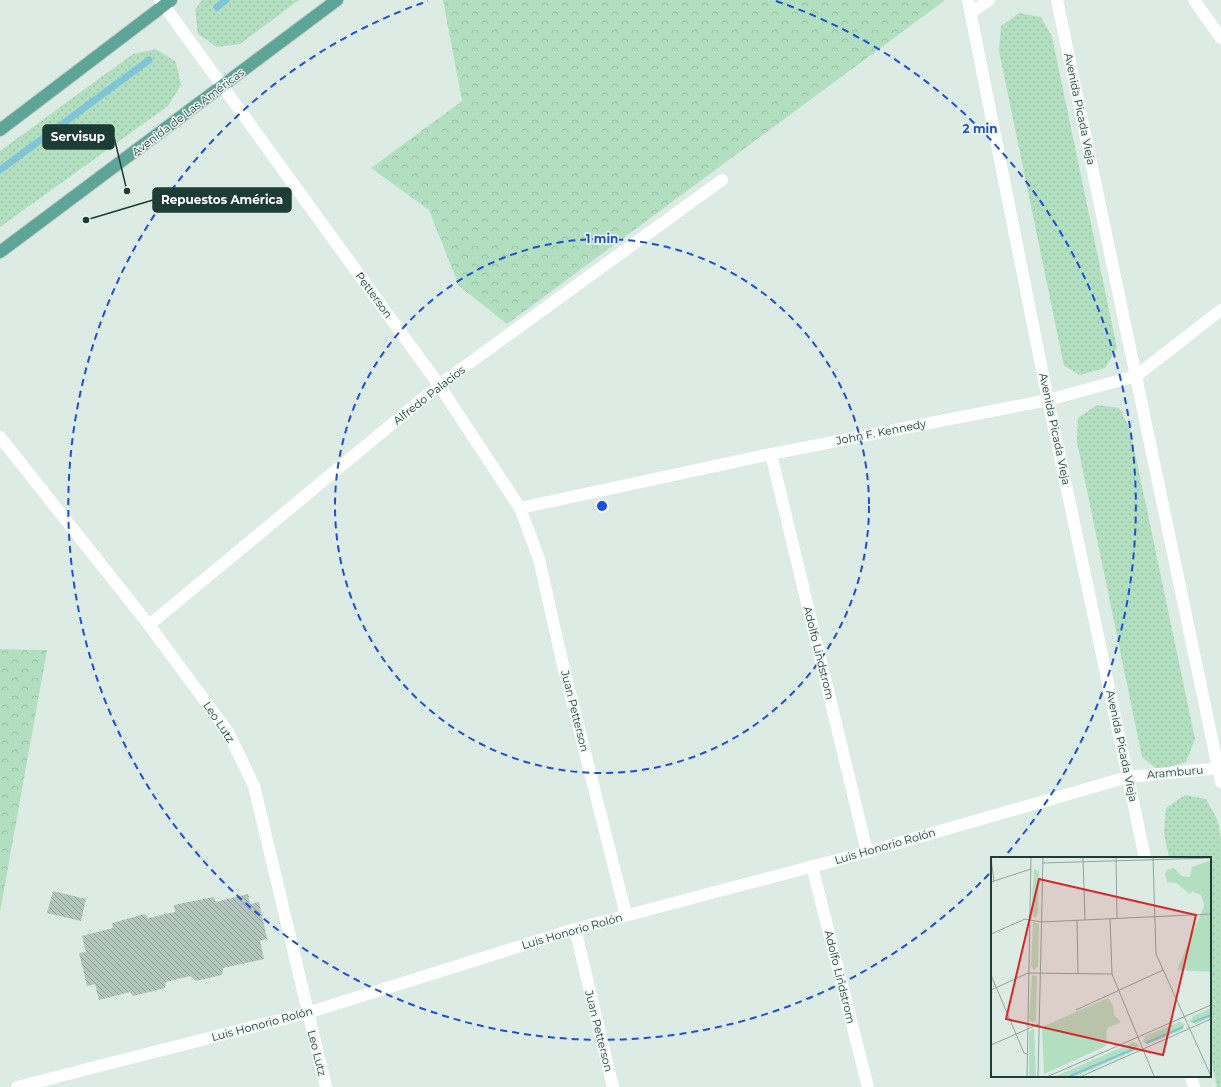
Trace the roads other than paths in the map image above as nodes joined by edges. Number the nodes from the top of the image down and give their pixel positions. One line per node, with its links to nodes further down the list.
1 (337, 0): 9 (main road, Avenida de Las Américas)
2 (968, 0): 7 (street, Avenida Picada Vieja)
3 (989, 0): 7 (street)
4 (1057, 0): 14 (street, Avenida Picada Vieja)
5 (1194, 0): 8 (street)
6 (165, 2): 9 (street, Petterson); 10 (main road)
7 (971, 13): 16 (street, Avenida Picada Vieja)
8 (1221, 38)
9 (222, 87): 12 (main road, Avenida de Las Américas); 15 (street, Petterson)
10 (0, 130)
11 (722, 180): 15 (street, Alfredo Palacios)
12 (0, 252)
13 (1221, 310): 14 (street, John F. Kennedy)
14 (1136, 376): 16 (street, John F. Kennedy); 21 (street, Avenida Picada Vieja)
15 (440, 385): 19 (street, Petterson); 20 (street, Alfredo Palacios)
16 (1048, 400): 18 (street, John F. Kennedy); 22 (street, Avenida Picada Vieja)
17 (0, 437): 20 (street, Leo Lutz)
18 (771, 454): 19 (street, John F. Kennedy); 24 (street, Adolfo Lindstrom)
19 (520, 508): 27 (street, Juan Petterson)
20 (149, 626): 29 (street, Leo Lutz)
21 (1220, 769): 22 (street, Aramburu); 23 (street, Avenida Picada Vieja)
22 (1128, 776): 24 (street, Luis Honorio Rolón); 25 (street, Avenida Picada Vieja)
23 (1221, 782)
24 (867, 852): 26 (street, Luis Honorio Rolón)
25 (1145, 857)
26 (812, 866): 27 (street, Luis Honorio Rolón); 34 (street, Adolfo Lindstrom)
27 (626, 915): 28 (street, Luis Honorio Rolón)
28 (575, 929): 29 (street, Luis Honorio Rolón); 33 (street, Juan Petterson)
29 (308, 1013): 31 (street, Luis Honorio Rolón); 32 (street, Leo Lutz)
30 (1191, 1077): 35 (street)
31 (17, 1087)
32 (326, 1087)
33 (613, 1087)
34 (868, 1087)
35 (1194, 1087)

